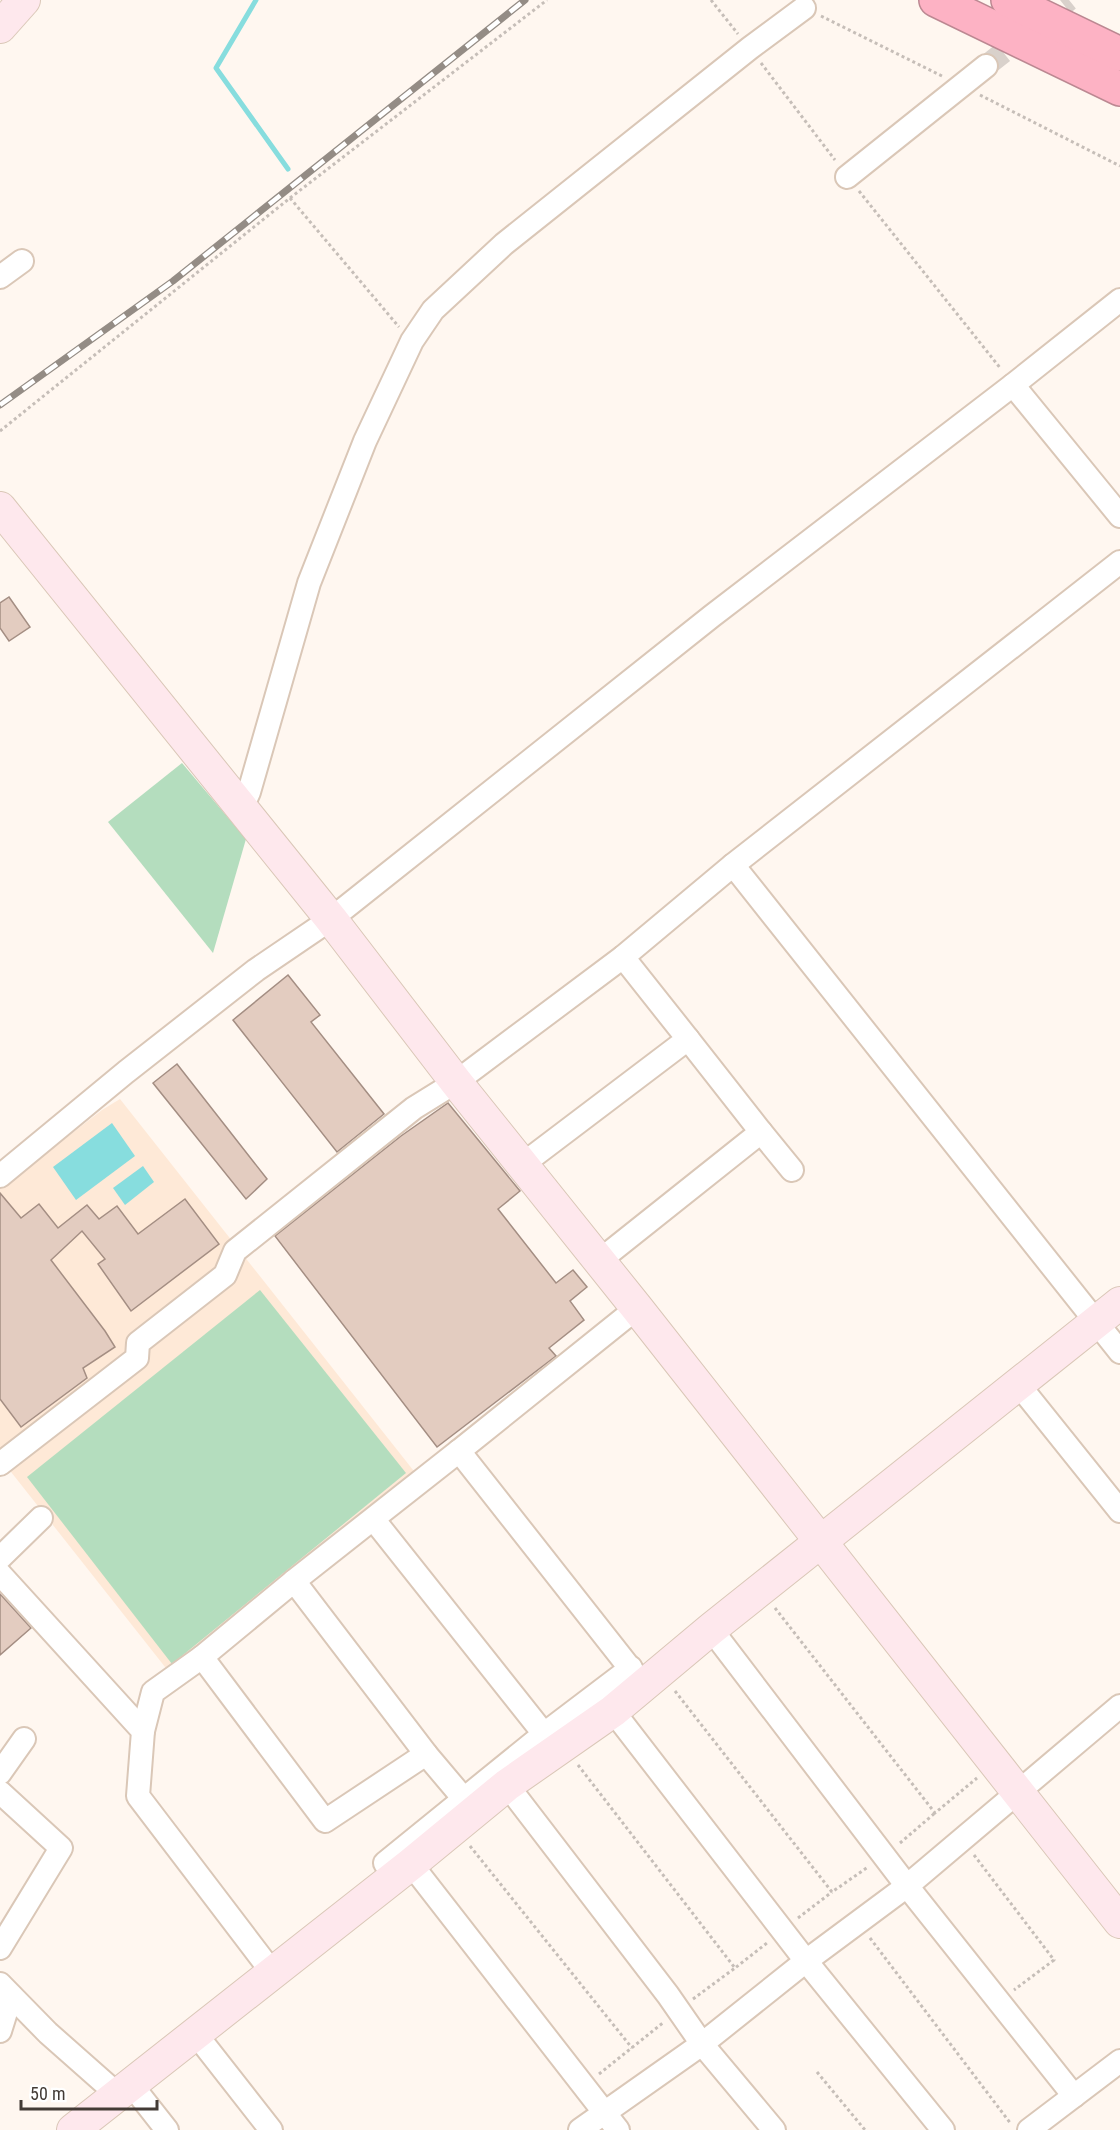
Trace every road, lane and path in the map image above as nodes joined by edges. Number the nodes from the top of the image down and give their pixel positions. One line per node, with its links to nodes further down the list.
1 (24, 0): 7 (street)
2 (547, 0): 13 (path)
3 (711, 0): 8 (path)
4 (936, 0): 11 (highway)
5 (1008, 0): 9 (highway)
6 (804, 8): 8 (street)
7 (0, 27)
8 (750, 48): 12 (path); 17 (street)
9 (1120, 54)
10 (986, 66): 12 (street)
11 (1120, 89)
12 (848, 177): 18 (path)
13 (290, 198): 17 (path); 19 (path)
14 (22, 261): 15 (street)
15 (0, 277)
16 (1120, 300): 18 (street)
17 (412, 341): 23 (street)
18 (1013, 385): 21 (street); 25 (street)
19 (0, 431)
20 (0, 508): 23 (street)
21 (1120, 516)
22 (1120, 562): 24 (street)
23 (241, 810): 25 (street)
24 (733, 865): 26 (street); 35 (street)
25 (331, 919): 28 (street); 32 (street)
26 (623, 957): 27 (street); 28 (street)
27 (688, 1039): 29 (street); 30 (street)
28 (456, 1082): 30 (street); 39 (street)
29 (761, 1132): 31 (street); 33 (street)
30 (523, 1164): 33 (street)
31 (792, 1170)
32 (0, 1176)
33 (599, 1261): 34 (street)
34 (637, 1308): 38 (street); 43 (street)
35 (1108, 1312): 36 (street); 37 (street)
36 (1120, 1352)
37 (1018, 1384): 40 (street); 43 (street)
38 (459, 1451): 42 (street); 50 (street)
39 (0, 1464)
40 (1120, 1512)
41 (41, 1518): 44 (street)
42 (374, 1520): 46 (street); 55 (street)
43 (822, 1543): 47 (street); 57 (street)
44 (0, 1558)
45 (0, 1574): 53 (street)
46 (294, 1581): 49 (street); 56 (street)
47 (761, 1590): 48 (street); 63 (path)
48 (711, 1629): 50 (street); 65 (street)
49 (202, 1657): 53 (street); 56 (street)
50 (645, 1675): 52 (street); 55 (street); 68 (path)
51 (1120, 1706): 60 (street)
52 (613, 1711): 55 (street); 71 (street)
53 (143, 1731): 75 (street)
54 (24, 1739): 58 (street)
55 (555, 1743): 59 (street); 62 (street); 74 (path)
56 (426, 1754): 62 (street)
57 (996, 1762): 60 (street); 63 (path)
58 (0, 1773)
59 (507, 1785): 62 (street); 78 (street)
60 (1018, 1790): 64 (street); 70 (street)
61 (0, 1792): 72 (street)
62 (465, 1812): 66 (street); 82 (path)
63 (935, 1813): 65 (path)
64 (962, 1839): 67 (street); 77 (path)
65 (884, 1856): 67 (street); 68 (path)
66 (403, 1870): 75 (street); 85 (street)
67 (907, 1886): 69 (street); 77 (street)
68 (832, 1892): 71 (path)
69 (858, 1922): 73 (street); 97 (path)
70 (1120, 1922)
71 (782, 1930): 73 (street); 74 (path)
72 (0, 1948)
73 (806, 1961): 81 (street); 96 (street)
74 (735, 1968): 78 (path)
75 (272, 1972): 80 (street)
76 (5, 1990): 79 (street); 86 (street)
77 (999, 2002): 87 (street)
78 (679, 2010): 81 (street); 82 (path)
79 (0, 2031)
80 (195, 2033): 86 (street); 91 (street)
81 (702, 2044): 88 (street); 94 (street)
82 (632, 2048): 85 (path)
83 (1120, 2061): 87 (street)
84 (817, 2072): 95 (path)
85 (584, 2086): 88 (street)
86 (123, 2089): 89 (street); 90 (street)
87 (1074, 2096): 98 (street)
88 (604, 2112): 92 (street); 93 (street)
89 (73, 2130)
90 (167, 2130)
91 (271, 2130)
92 (580, 2130)
93 (618, 2130)
94 (774, 2130)
95 (865, 2130)
96 (943, 2130)
97 (1015, 2130)
98 (1029, 2130)

